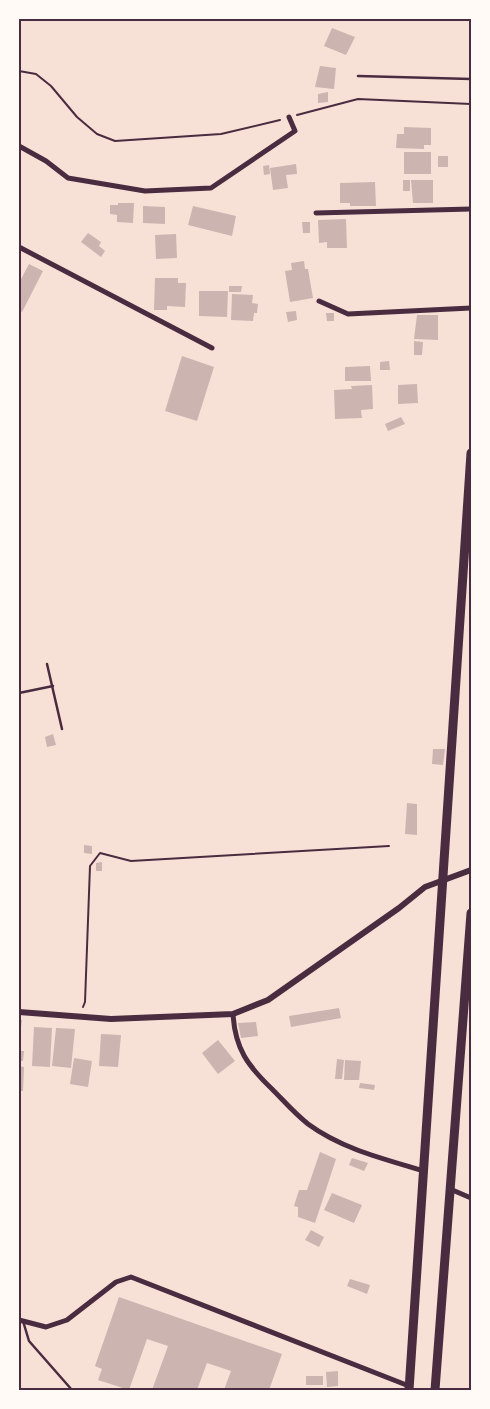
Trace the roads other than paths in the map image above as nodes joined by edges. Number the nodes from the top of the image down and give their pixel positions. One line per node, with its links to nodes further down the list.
1 (358, 76): 2 (lane)
2 (471, 79)
3 (289, 117): 4 (street)
4 (19, 146)
5 (471, 209): 6 (street)
6 (316, 213)
7 (19, 247): 10 (street)
8 (319, 301): 9 (street)
9 (471, 308)
10 (212, 348)
11 (471, 453): 17 (highway)
12 (47, 664): 13 (lane)
13 (52, 686): 14 (lane); 15 (lane)
14 (19, 693)
15 (62, 729)
16 (471, 870): 17 (street)
17 (443, 878): 20 (street); 21 (highway)
18 (471, 913): 22 (highway)
19 (19, 1012): 20 (street)
20 (233, 1014): 21 (street)
21 (424, 1171): 25 (highway)
22 (450, 1190): 23 (street); 27 (highway)
23 (471, 1198)
24 (21, 1321): 25 (street); 26 (lane)
25 (409, 1388)
26 (72, 1390)
27 (435, 1390)

